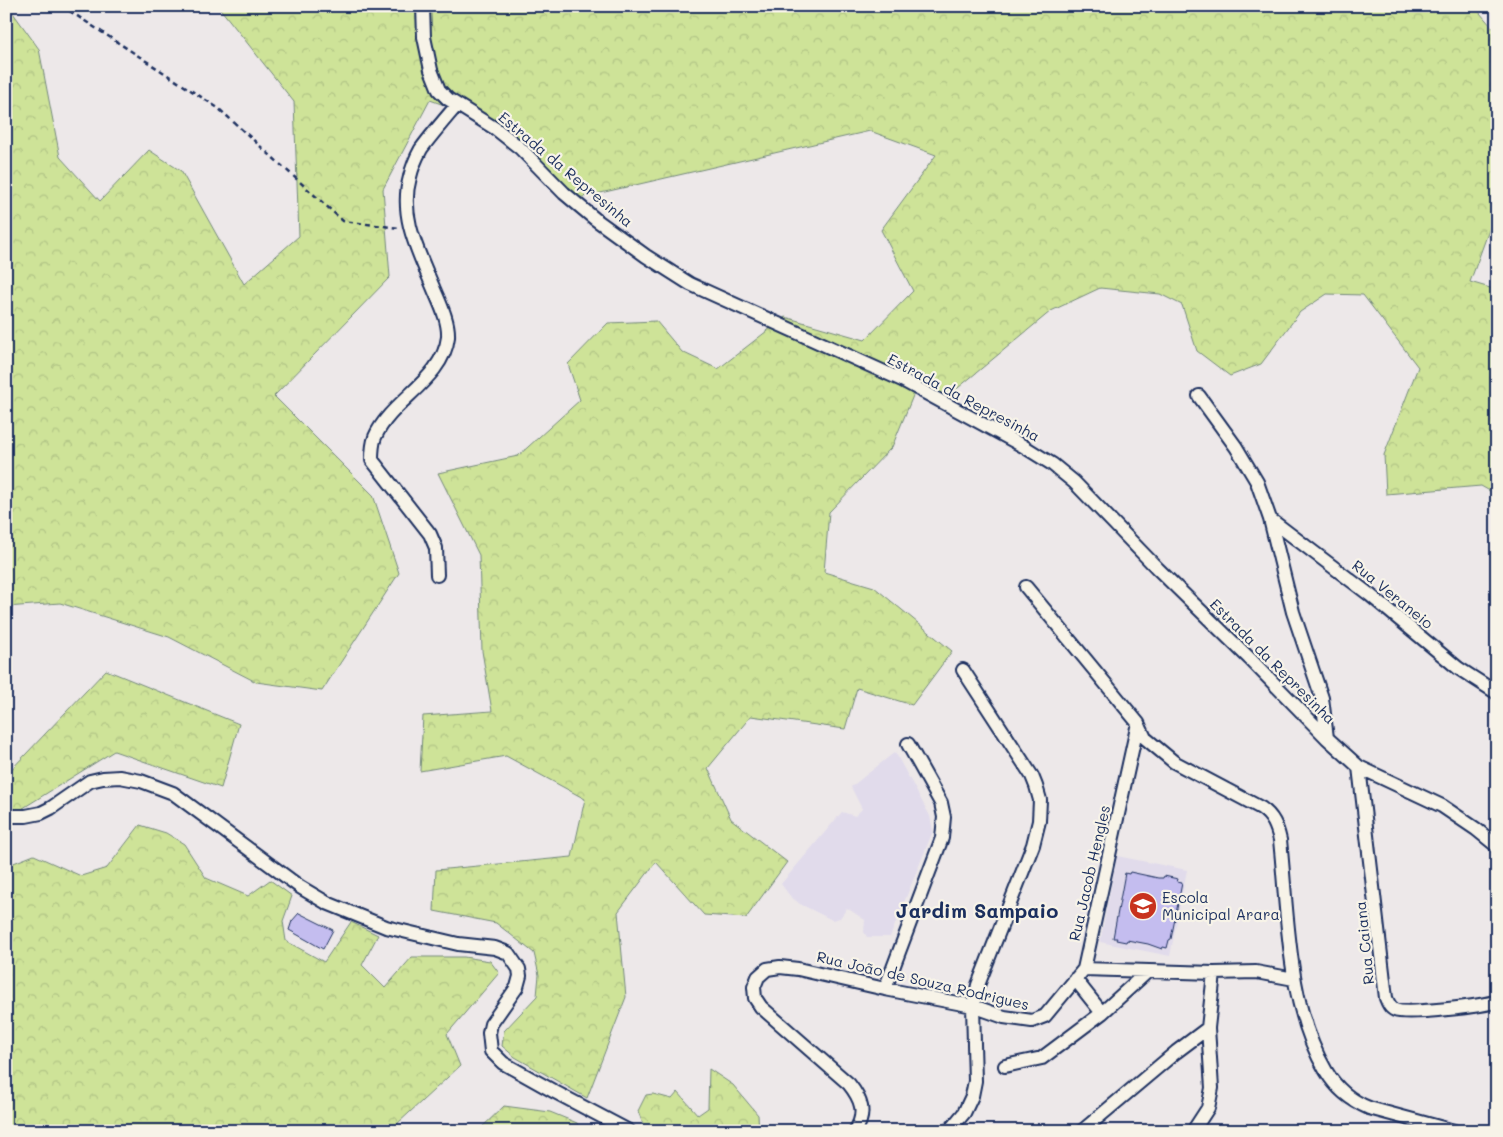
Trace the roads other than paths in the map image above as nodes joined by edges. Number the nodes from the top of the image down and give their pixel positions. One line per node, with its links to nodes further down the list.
1 (423, 6): 2 (street, Estrada da Represinha)
2 (457, 105): 5 (street); 10 (street, Estrada da Represinha)
3 (1199, 396): 4 (street)
4 (1270, 518): 8 (street, Rua Veraneio); 10 (street)
5 (437, 575)
6 (1026, 587): 9 (street)
7 (963, 670): 22 (street)
8 (1497, 693)
9 (1138, 724): 15 (street, Rua Jacob Hengles); 19 (street)
10 (1327, 738): 12 (street, Estrada da Represinha)
11 (908, 744): 20 (street)
12 (1359, 767): 14 (street, Estrada da Represinha); 21 (street, Rua Caiana)
13 (6, 816): 27 (street)
14 (1497, 846)
15 (1084, 969): 16 (street); 18 (street, Rua Jacob Hengles)
16 (1148, 971): 17 (street); 23 (street)
17 (1214, 973): 19 (street); 25 (street)
18 (1075, 979): 23 (street); 24 (street, Rua Jacob Hengles)
19 (1294, 979): 32 (street)
20 (885, 989): 22 (street, Rua João de Souza Rodrigues); 28 (street, Rua João de Souza Rodrigues)
21 (1497, 1001)
22 (974, 1006): 24 (street, Rua João de Souza Rodrigues); 29 (street)
23 (1102, 1013): 26 (street)
24 (1045, 1016)
25 (1208, 1028): 30 (street); 31 (street)
26 (1005, 1066)
27 (629, 1131)
28 (854, 1131)
29 (949, 1131)
30 (1082, 1131)
31 (1193, 1131)
32 (1454, 1131)

